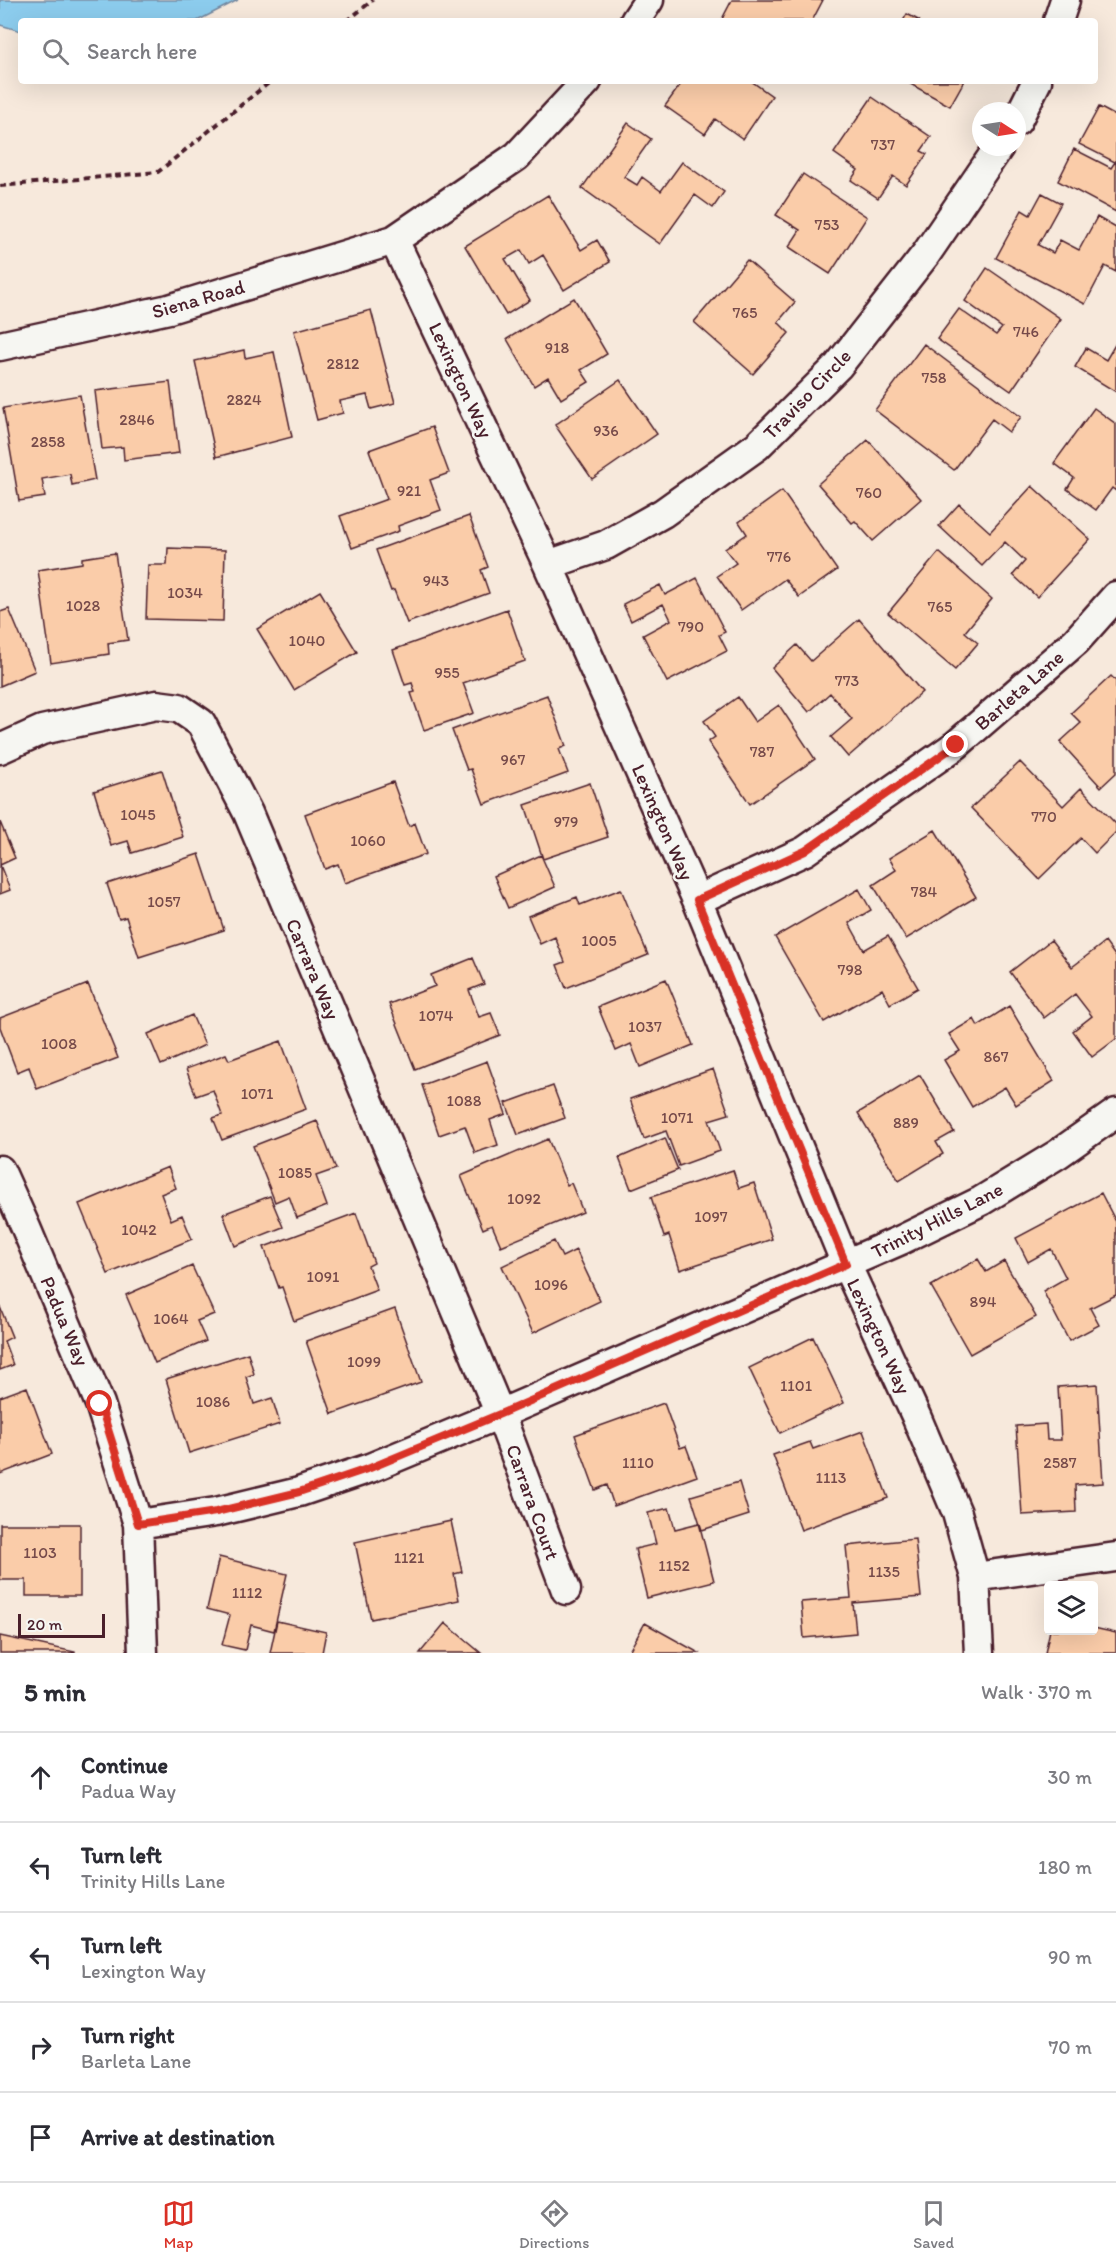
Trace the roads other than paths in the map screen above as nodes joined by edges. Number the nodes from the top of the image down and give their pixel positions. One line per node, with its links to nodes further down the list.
1 (649, 0): 3 (street)
2 (1065, 0): 4 (street)
3 (637, 18)
4 (1059, 18)
5 (584, 84): 9 (street)
6 (1036, 84): 7 (street)
7 (1026, 103)
8 (993, 156): 11 (street, Traviso Circle)
9 (394, 240): 10 (street, Siena Road); 11 (street, Lexington Way)
10 (0, 346)
11 (548, 565): 14 (street, Lexington Way)
12 (1116, 596): 14 (street, Barleta Lane)
13 (0, 749): 18 (street, Carrara Way)
14 (697, 900): 17 (street, Lexington Way)
15 (1116, 1113): 17 (street, Trinity Hills Lane)
16 (0, 1170): 19 (street, Padua Way)
17 (846, 1264): 18 (street, Trinity Hills Lane); 21 (street, Lexington Way)
18 (500, 1414): 19 (street, Trinity Hills Lane); 22 (street, Carrara Court)
19 (138, 1524): 23 (street, Padua Way)
20 (1116, 1557): 21 (street)
21 (975, 1577): 24 (street, Lexington Way)
22 (566, 1590)
23 (143, 1653)
24 (979, 1653)

